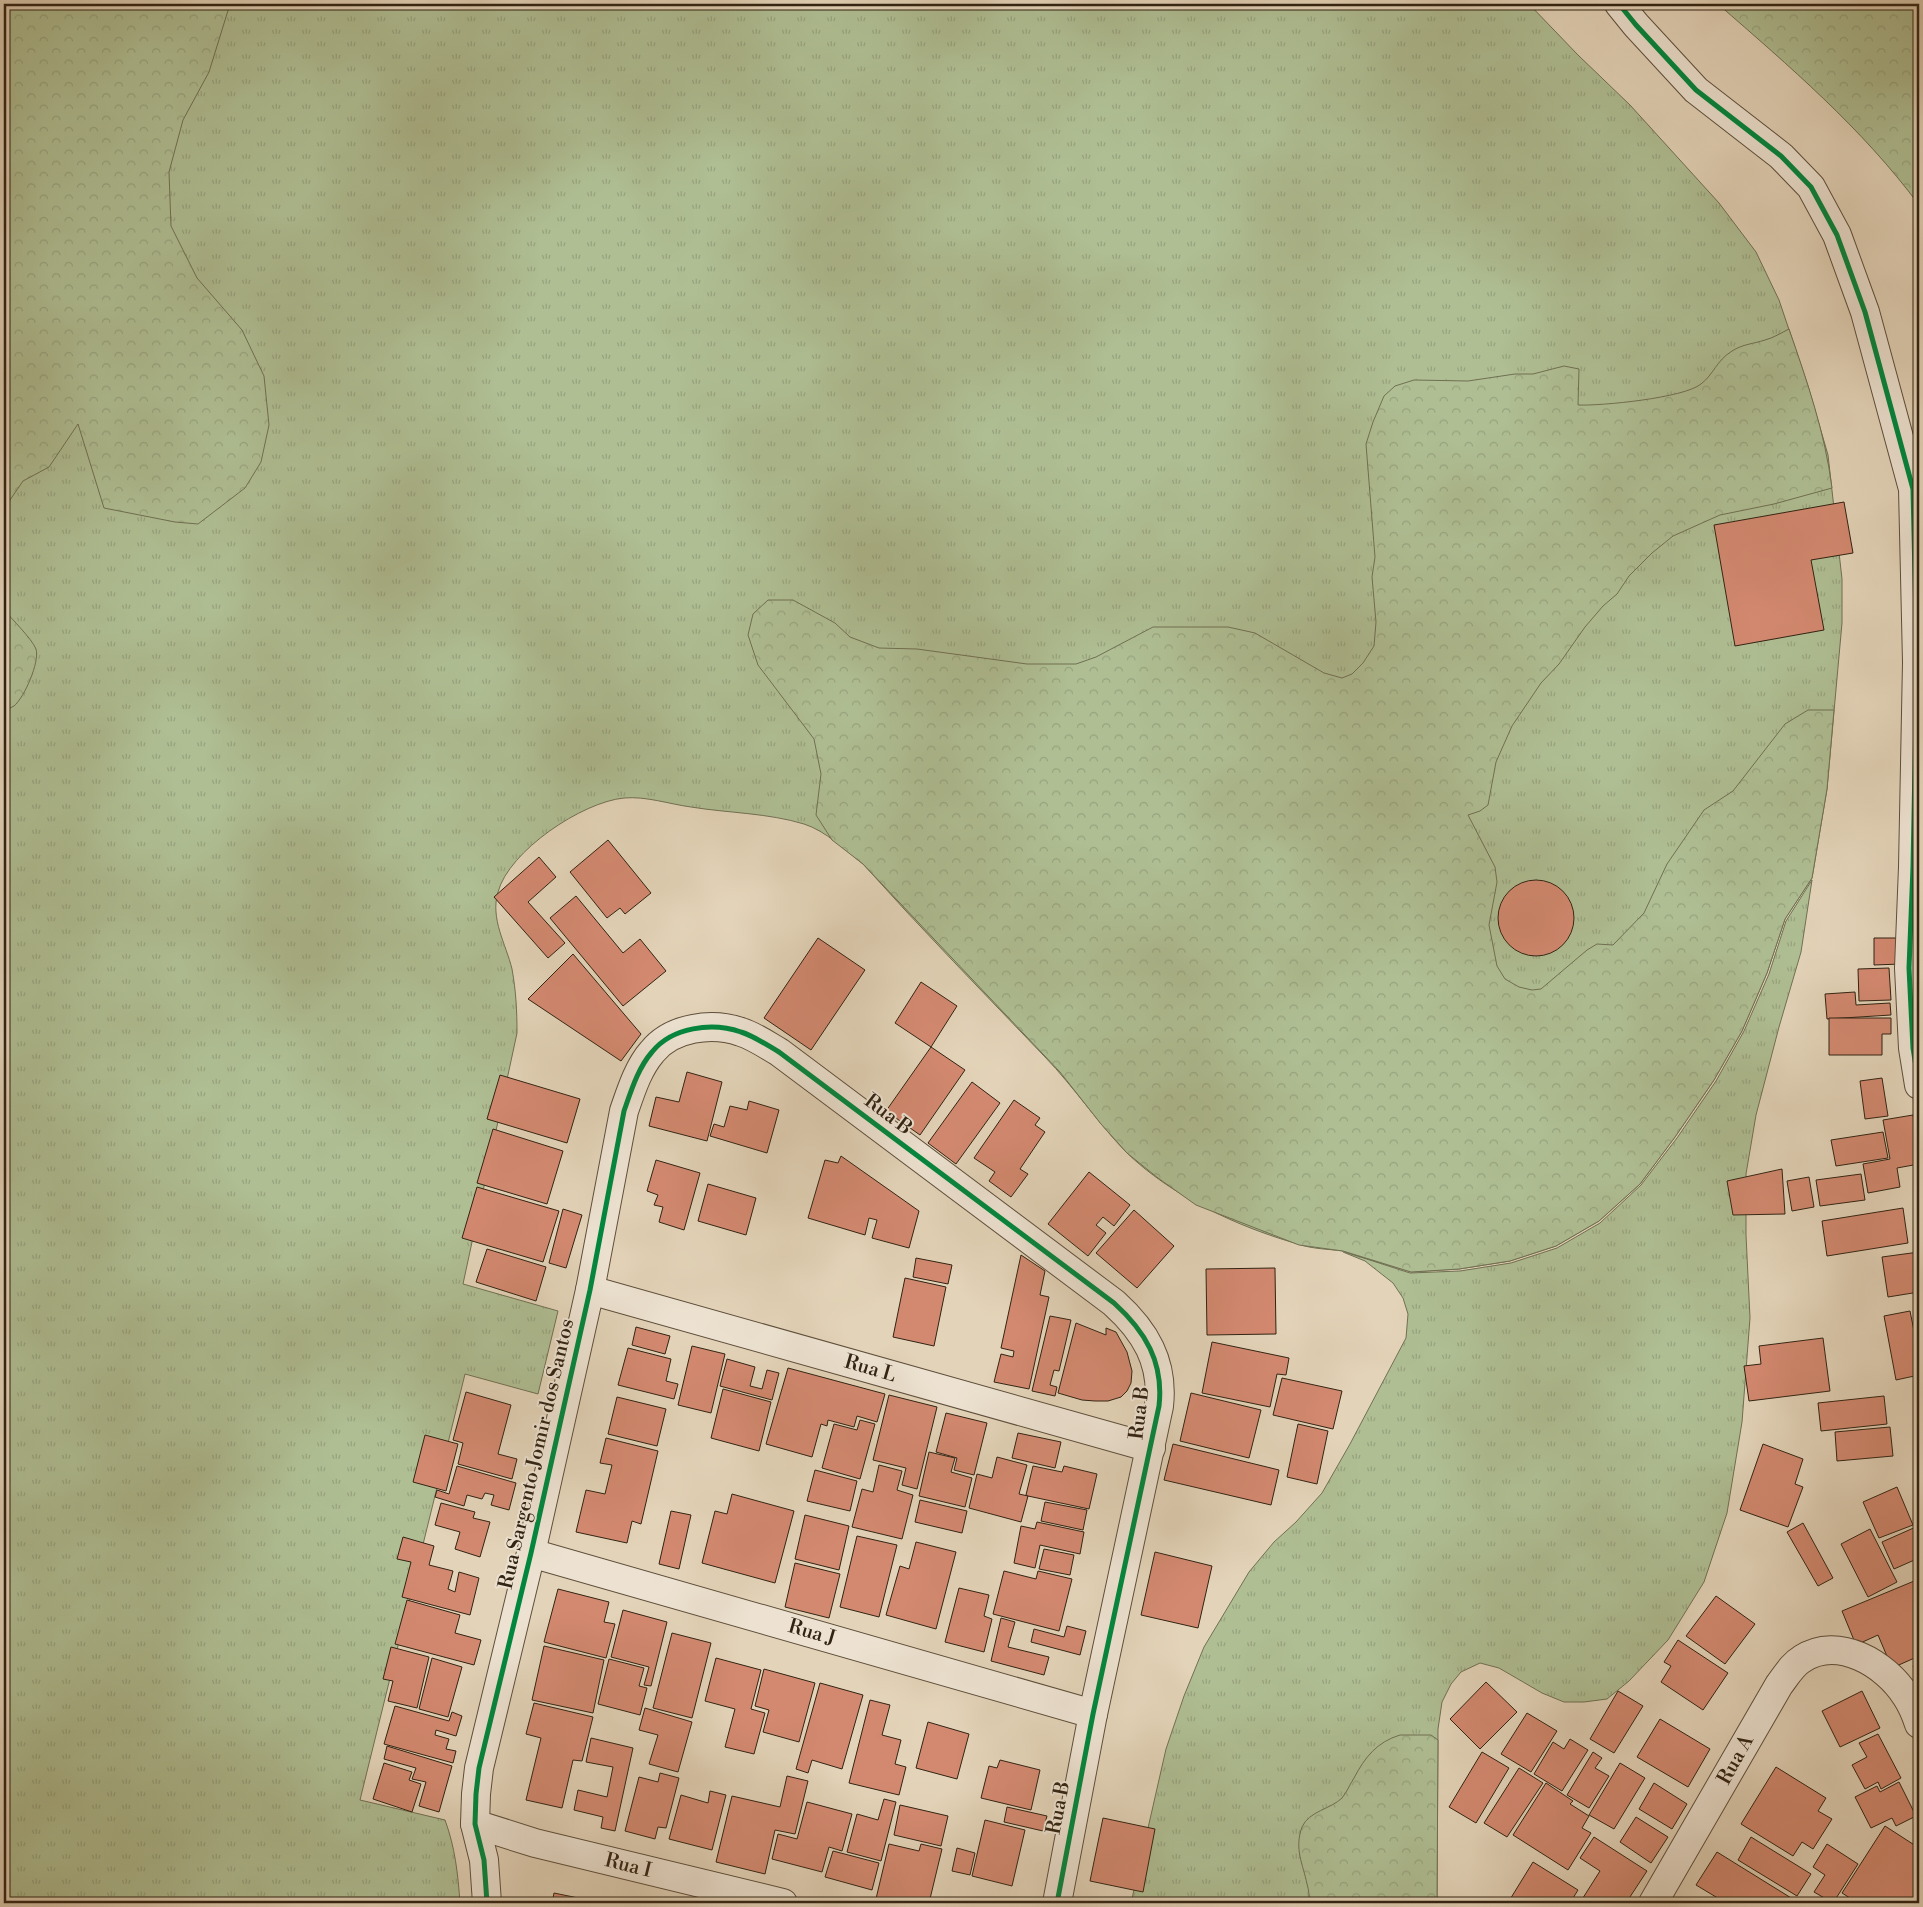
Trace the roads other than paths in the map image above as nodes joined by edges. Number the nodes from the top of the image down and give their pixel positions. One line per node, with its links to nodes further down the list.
1 (1619, 4): 3 (street)
2 (681, 1032): 4 (street, Rua Sargento Jomir dos Santos); 5 (street, Rua B)
3 (1919, 1085)
4 (590, 1290): 5 (street, Rua L); 6 (street, Rua Sargento Jomir dos Santos)
5 (1151, 1448): 7 (street, Rua B)
6 (531, 1553): 7 (street, Rua J); 9 (street, Rua Sargento Jomir dos Santos)
7 (1093, 1714): 12 (street, Rua B)
8 (1919, 1724): 13 (street, Rua A)
9 (475, 1824): 10 (street, Rua Sargento Jomir dos Santos); 11 (street, Rua I)
10 (487, 1903)
11 (783, 1903)
12 (1057, 1903)
13 (1653, 1903)

